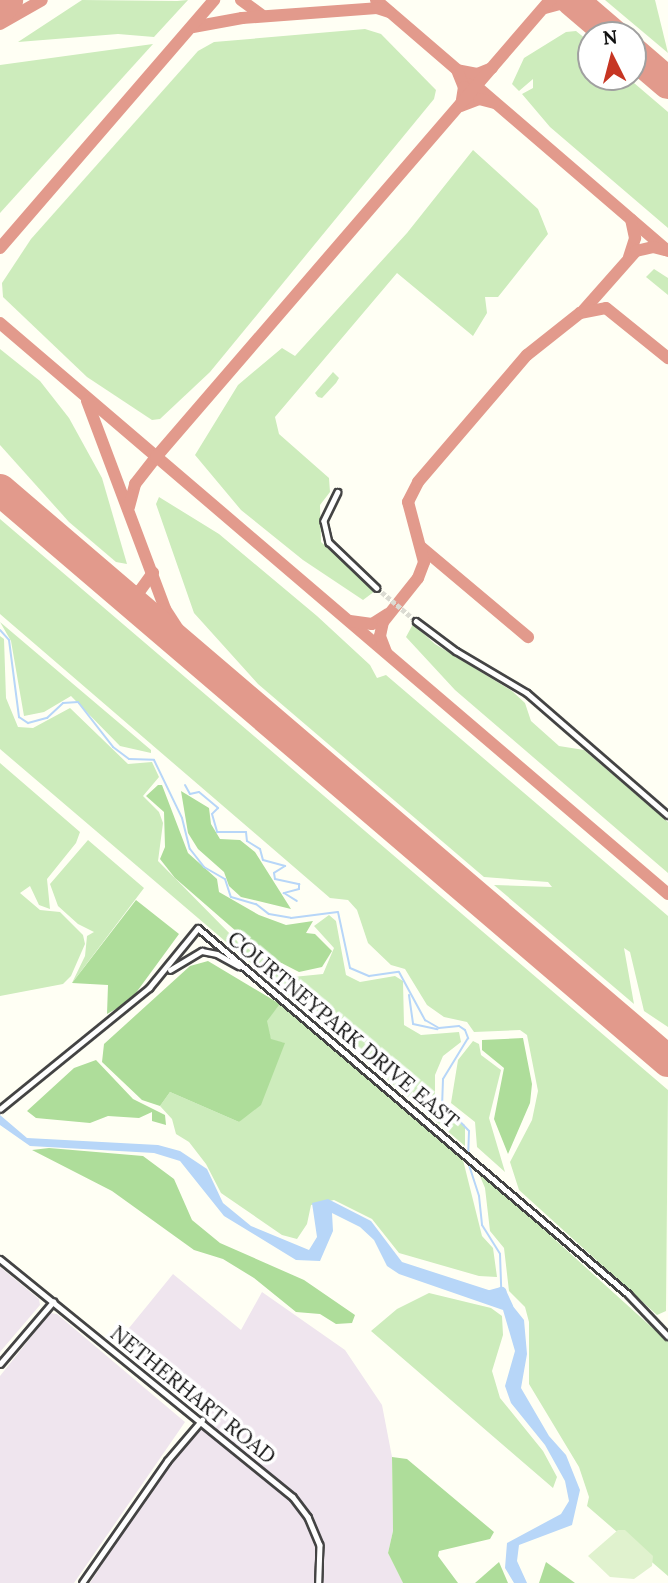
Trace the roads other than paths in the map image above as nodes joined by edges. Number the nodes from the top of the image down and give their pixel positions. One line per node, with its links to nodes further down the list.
1 (338, 492): 2 (street)
2 (377, 588)
3 (416, 621): 4 (street)
4 (668, 815)
5 (250, 972): 6 (street); 6 (street, COURTNEYPARK DRIVE EAST); 10 (street, COURTNEYPARK DRIVE EAST)
6 (163, 974): 7 (street, COURTNEYPARK DRIVE EAST)
7 (0, 1109)
8 (0, 1259): 9 (street, NETHERHART ROAD)
9 (53, 1301): 11 (street); 12 (street, NETHERHART ROAD)
10 (668, 1336)
11 (0, 1364)
12 (202, 1420): 13 (street); 14 (street, NETHERHART ROAD)
13 (82, 1583)
14 (319, 1583)

